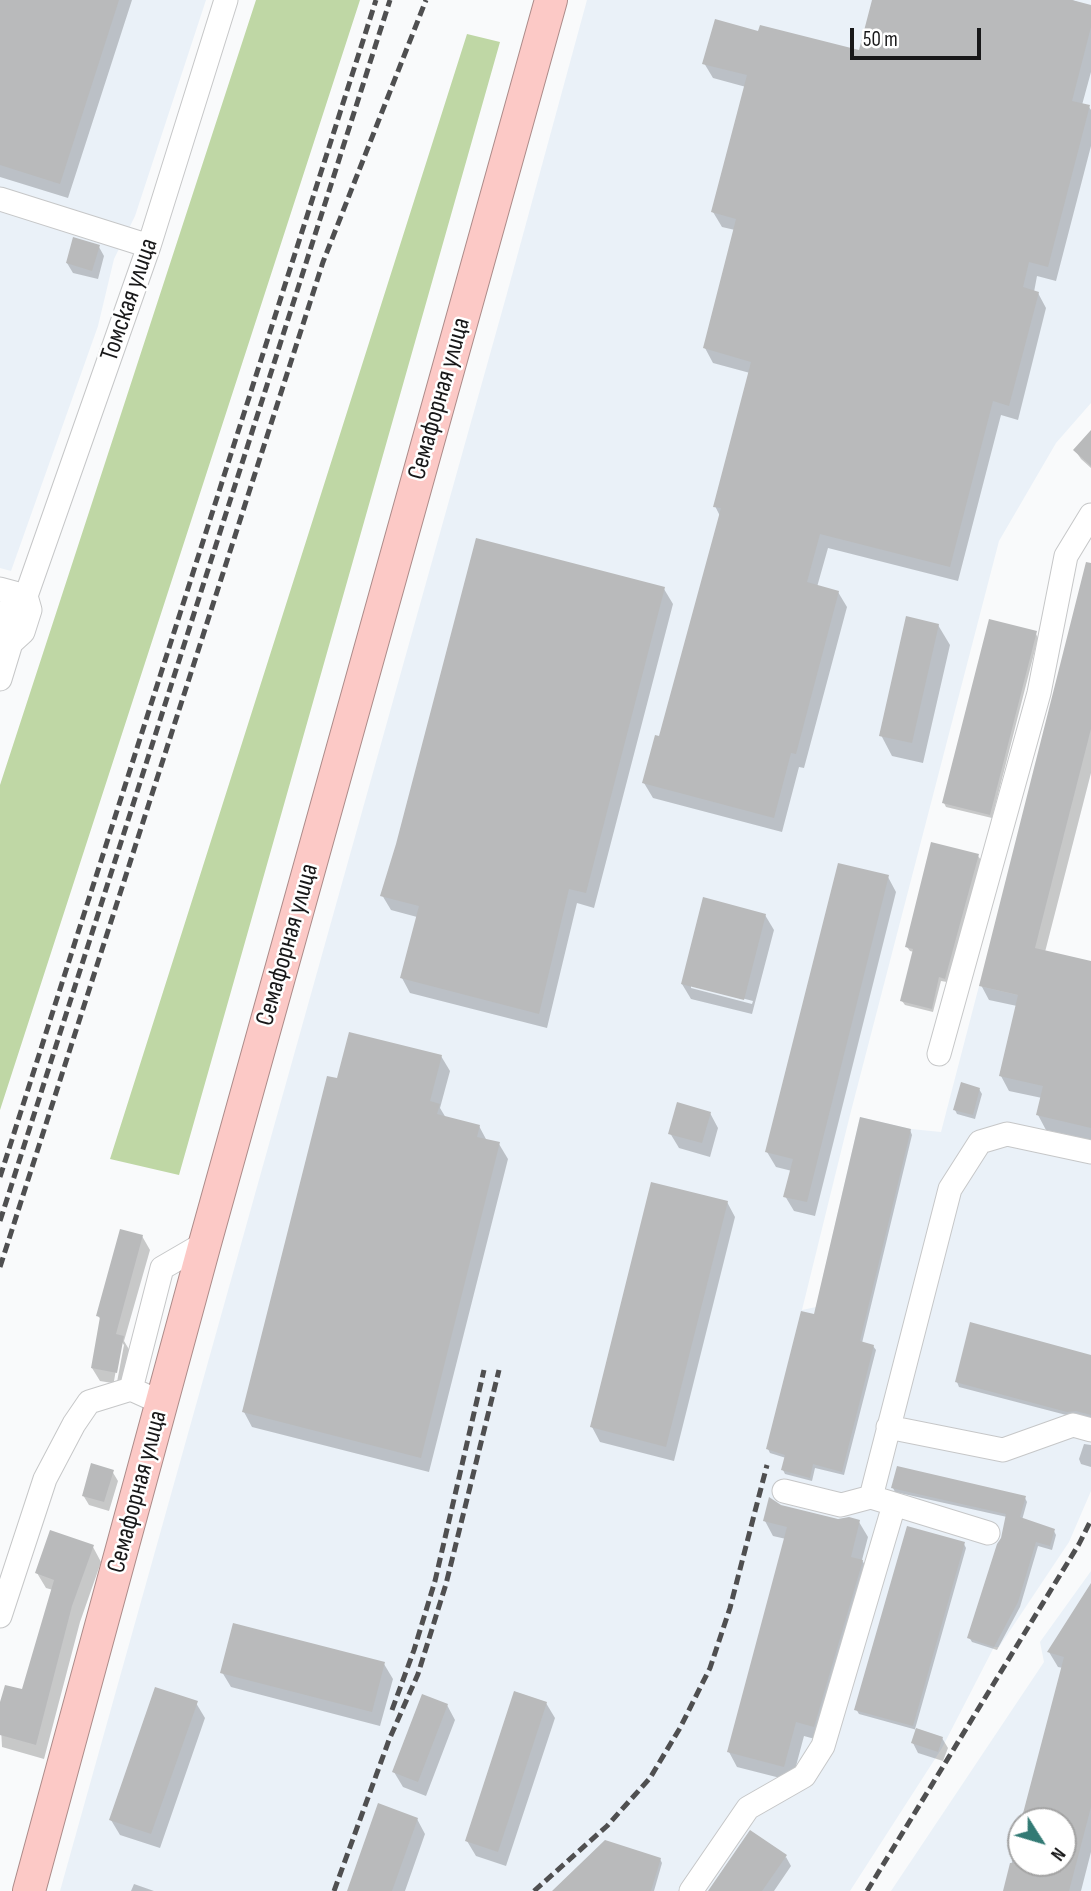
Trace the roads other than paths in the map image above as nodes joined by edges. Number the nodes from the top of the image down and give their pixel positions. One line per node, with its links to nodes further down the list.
1 (226, 0): 4 (street, Томская улица)
2 (551, 0): 11 (highway, Семафорная улица)
3 (0, 199): 4 (street)
4 (149, 246): 7 (street, Томская улица)
5 (1091, 515): 9 (street)
6 (0, 589): 7 (street)
7 (26, 596): 8 (street, Томская улица)
8 (0, 679)
9 (939, 1054)
10 (1091, 1152): 14 (street)
11 (205, 1243): 12 (street); 13 (highway, Семафорная улица)
12 (131, 1389): 13 (street); 20 (street)
13 (162, 1404): 21 (highway, Семафорная улица)
14 (888, 1427): 15 (street); 17 (street)
15 (1091, 1430)
16 (785, 1491): 17 (street)
17 (871, 1497): 18 (street)
18 (894, 1505): 19 (street); 22 (street)
19 (988, 1532)
20 (0, 1616)
21 (29, 1891)
22 (691, 1891)

